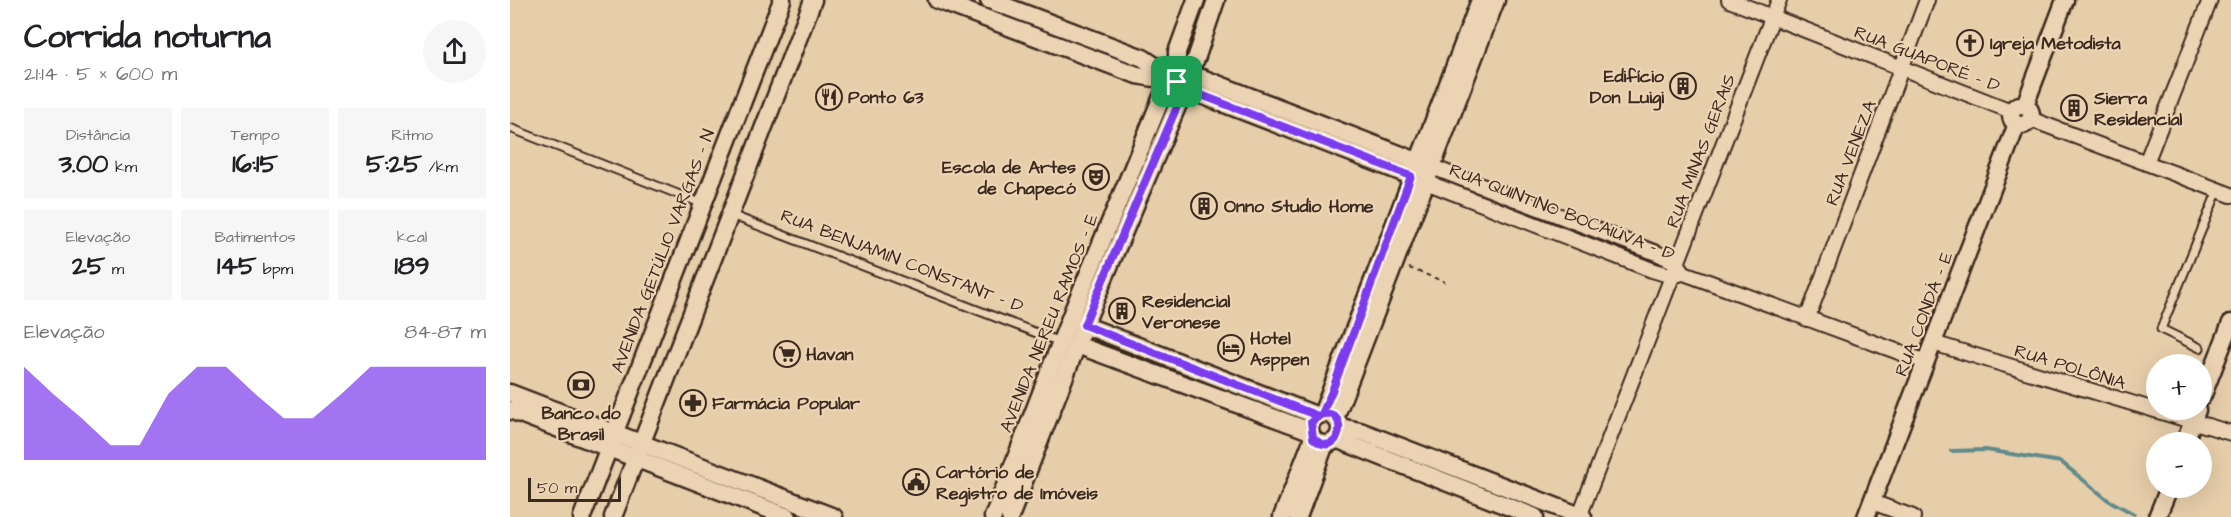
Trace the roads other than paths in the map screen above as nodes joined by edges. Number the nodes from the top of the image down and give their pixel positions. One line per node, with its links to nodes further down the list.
1 (782, 0): 22 (street, AVENIDA GETÚLIO VARGAS - N)
2 (813, 0): 23 (street)
3 (937, 0): 16 (street, RUA QUINTINO BOCAIÚVA - D)
4 (989, 0): 16 (street, RUA QUINTINO BOCAIÚVA - D)
5 (1196, 0): 16 (street, AVENIDA NEREU RAMOS - E)
6 (1216, 0): 16 (street, AVENIDA NEREU RAMOS - E)
7 (1480, 0): 20 (street)
8 (1496, 0): 20 (street)
9 (1729, 0): 14 (street, RUA GUAPORÉ - D)
10 (1779, 0): 14 (street, RUA MINAS GERAIS)
11 (1927, 0): 15 (street, RUA VENEZA)
12 (2065, 0): 17 (street, RUA CONDÁ - E)
13 (2210, 0): 19 (street)
14 (1773, 17): 15 (street, RUA GUAPORÉ - D); 26 (street, RUA MINAS GERAIS)
15 (1902, 69): 17 (street, RUA GUAPORÉ - D); 27 (street, RUA VENEZA)
16 (1177, 82): 20 (street, RUA QUINTINO BOCAIÚVA - D); 29 (street, AVENIDA NEREU RAMOS - E); 32 (street, AVENIDA NEREU RAMOS - E)
17 (2021, 115): 19 (street, RUA GUAPORÉ - D); 31 (street, RUA CONDÁ - E)
18 (510, 128): 22 (lane)
19 (2146, 163): 21 (street, RUA GUAPORÉ - D)
20 (1421, 171): 24 (street, RUA QUINTINO BOCAIÚVA - D); 25 (street, RUA QUINTINO BOCAIÚVA - D); 41 (street); 41 (street)
21 (2224, 192): 33 (lane)
22 (704, 205): 43 (street, AVENIDA GETÚLIO VARGAS - N)
23 (731, 214): 32 (lane, RUA BENJAMIN CONSTANT - D); 44 (street)
24 (1599, 231): 25 (street); 26 (street, RUA QUINTINO BOCAIÚVA - D)
25 (1593, 247): 26 (street, RUA QUINTINO BOCAIÚVA - D)
26 (1678, 271): 27 (street, RUA QUINTINO BOCAIÚVA - D); 58 (street, RUA MINAS GERAIS)
27 (1807, 319): 35 (street, RUA QUINTINO BOCAIÚVA - D)
28 (2231, 323): 36 (street)
29 (1084, 325): 30 (street, RUA BENJAMIN CONSTANT - D); 32 (street, AVENIDA NEREU RAMOS - E)
30 (1117, 338): 34 (street); 41 (street, RUA BENJAMIN CONSTANT - D)
31 (1933, 343): 35 (street, RUA CONDÁ - E); 38 (street, RUA POLÔNIA)
32 (1069, 344): 34 (street, RUA BENJAMIN CONSTANT - D); 53 (street, AVENIDA NEREU RAMOS - E); 54 (street, AVENIDA NEREU RAMOS - E)
33 (2200, 348)
34 (1110, 357): 41 (street, RUA BENJAMIN CONSTANT - D)
35 (1926, 362): 48 (street, RUA CONDÁ - E)
36 (2212, 371)
37 (510, 393): 43 (street)
38 (2146, 402)
39 (510, 410): 43 (street)
40 (2203, 420): 42 (street, RUA POLÔNIA)
41 (1325, 428): 45 (street, RUA BENJAMIN CONSTANT - D); 46 (street); 55 (street); 56 (street)
42 (2231, 433)
43 (611, 440): 44 (street); 49 (street, AVENIDA GETÚLIO VARGAS - N)
44 (638, 450): 50 (street); 51 (street); 52 (street)
45 (1453, 467): 46 (street); 58 (street, RUA BENJAMIN CONSTANT - D)
46 (1446, 483): 57 (street)
47 (2165, 498): 60 (street)
48 (1869, 509): 59 (street)
49 (582, 517)
50 (613, 517)
51 (788, 517)
52 (834, 517)
53 (993, 517)
54 (1010, 517)
55 (1282, 517)
56 (1298, 517)
57 (1534, 517)
58 (1580, 517)
59 (1913, 517)
60 (2157, 517)

